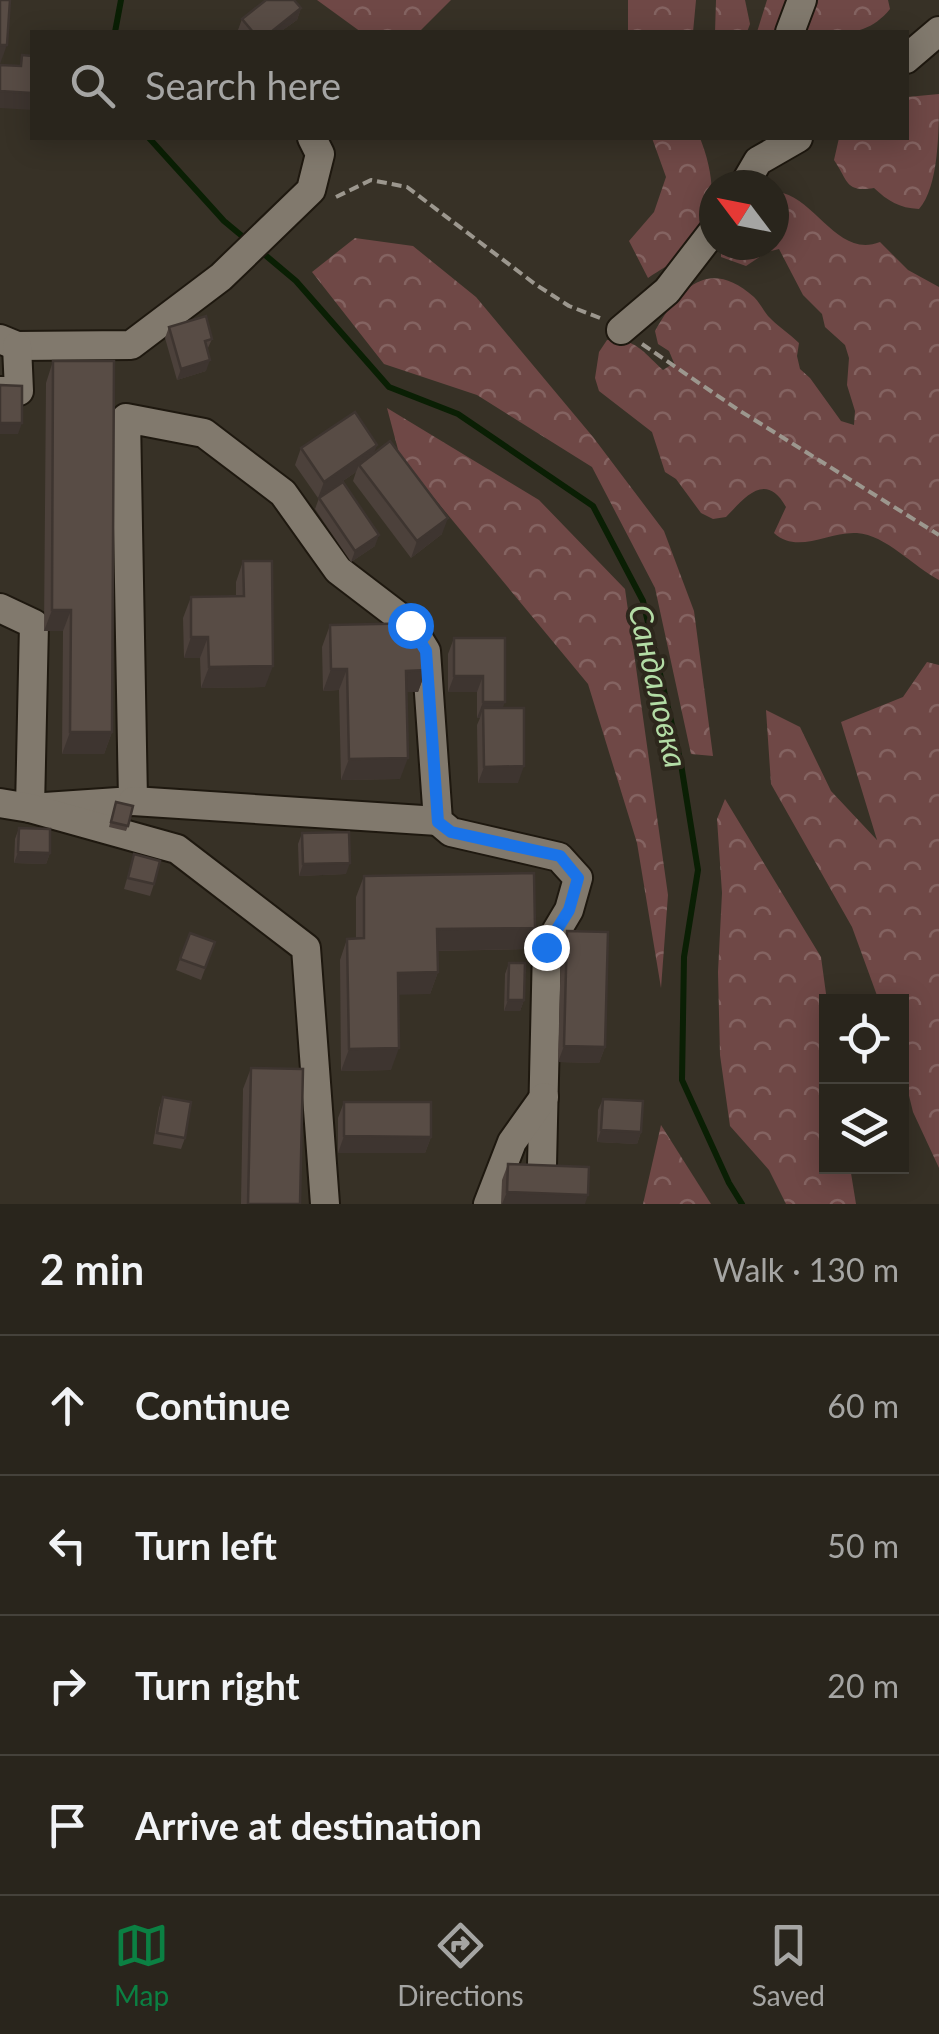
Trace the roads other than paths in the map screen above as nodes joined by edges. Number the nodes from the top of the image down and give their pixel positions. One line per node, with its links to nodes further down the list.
1 (802, 0): 2 (street)
2 (791, 30)
3 (939, 31): 4 (street)
4 (909, 56)
5 (313, 140): 10 (street)
6 (794, 140): 7 (street)
7 (754, 161)
8 (699, 250): 9 (street)
9 (622, 330)
10 (9, 342): 11 (street)
11 (0, 391)
12 (0, 608): 15 (street)
13 (133, 801): 15 (street); 16 (street); 16 (street)
14 (0, 803): 15 (street)
15 (30, 808): 19 (street)
16 (438, 822): 17 (street)
17 (544, 1097): 18 (street); 20 (street)
18 (542, 1165)
19 (325, 1204)
20 (488, 1204)

